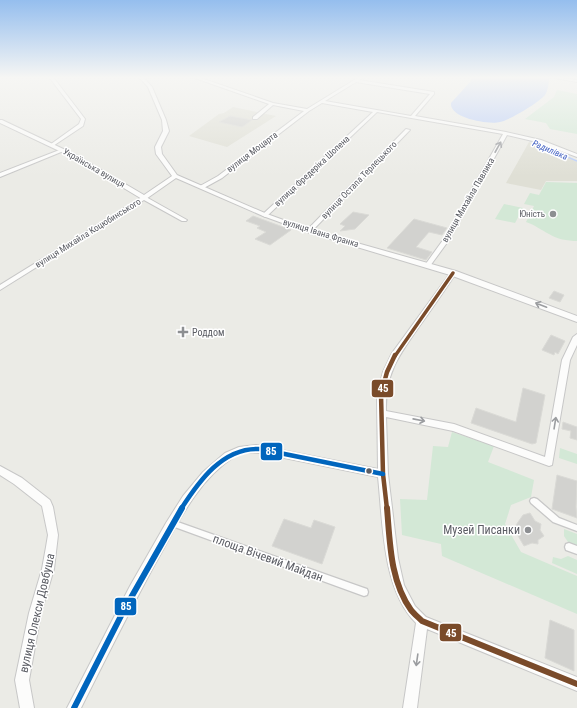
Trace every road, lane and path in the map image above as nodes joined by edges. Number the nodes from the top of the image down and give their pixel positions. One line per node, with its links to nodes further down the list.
1 (76, 110): 13 (street)
2 (160, 110): 17 (street)
3 (265, 110): 9 (street)
4 (308, 110): 18 (street, вулиця Моцарта)
5 (370, 110): 7 (street)
6 (418, 110): 8 (street)
7 (376, 111): 8 (street); 20 (street, вулиця Фредеріка Шопена)
8 (412, 117): 12 (street)
9 (255, 118)
10 (0, 121): 13 (street, Українська вулиця)
11 (408, 130): 22 (street, вулиця Остапа Терлецького)
12 (506, 133): 15 (street); 23 (street, вулиця Михайла Павлика, one-way to 12)
13 (53, 145): 14 (street, Українська вулиця)
14 (64, 150): 16 (street); 19 (street, Українська вулиця)
15 (577, 156)
16 (0, 175)
17 (175, 176): 18 (street, вулиця Івана Франка); 19 (street, вулиця Михайла Коцюбинського)
18 (202, 187): 20 (street, вулиця Івана Франка)
19 (144, 198): 21 (street); 25 (street, вулиця Михайла Коцюбинського)
20 (266, 215): 22 (street, вулиця Івана Франка)
21 (184, 220)
22 (309, 231): 23 (street, вулиця Івана Франка)
23 (428, 265): 24 (street, вулиця Івана Франка)
24 (453, 273): 26 (street, вулиця Івана Франка, one-way to 24); 28 (street)
25 (0, 288)
26 (577, 319)
27 (577, 337): 28 (street, one-way to 27)
28 (381, 413): 30 (street)
29 (0, 470): 39 (street, вулиця Олекси Довбуша)
30 (383, 474): 32 (street); 37 (street)
31 (534, 501): 33 (street)
32 (172, 523): 36 (street, площа Вічевий Майдан); 40 (street)
33 (577, 528)
34 (569, 547): 35 (street)
35 (577, 550)
36 (364, 592)
37 (422, 621): 38 (street); 41 (street, one-way to 41)
38 (577, 684)
39 (27, 708)
40 (74, 708)
41 (410, 708)

